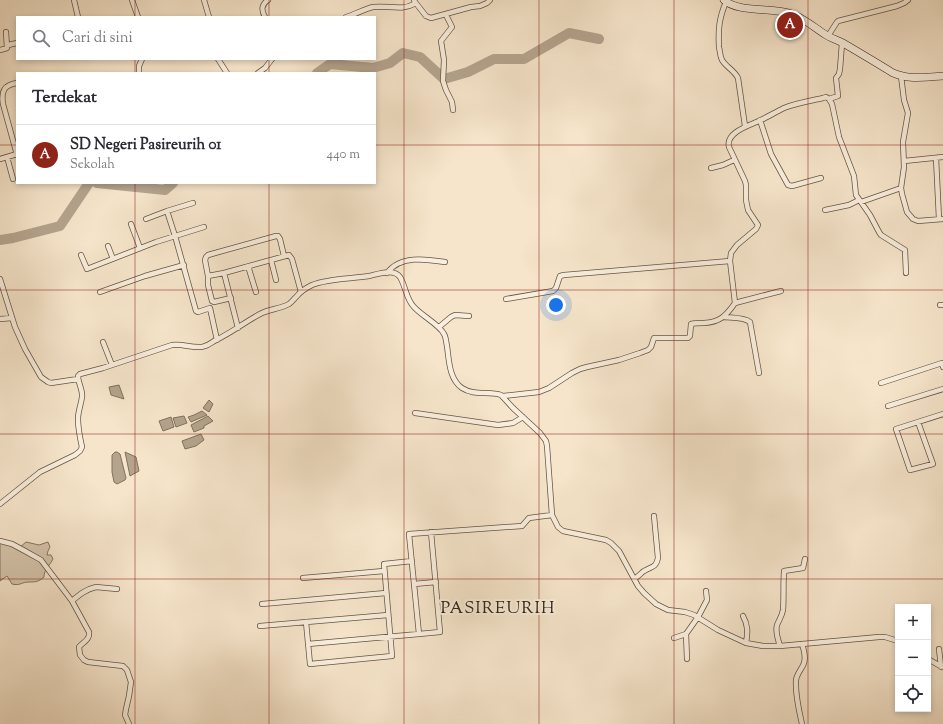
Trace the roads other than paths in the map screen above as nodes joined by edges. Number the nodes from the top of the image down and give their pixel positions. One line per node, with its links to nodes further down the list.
1 (74, 0): 10 (street)
2 (132, 0): 11 (street)
3 (204, 0): 12 (street)
4 (268, 0): 13 (street)
5 (490, 0): 9 (street)
6 (908, 0): 16 (street)
7 (414, 1): 9 (street); 14 (street)
8 (725, 1): 16 (main road); 33 (street)
9 (446, 15): 31 (street)
10 (78, 16)
11 (138, 16)
12 (209, 16)
13 (265, 16)
14 (348, 16)
15 (6, 32): 19 (street)
16 (828, 36): 18 (main road)
17 (16, 43): 19 (street)
18 (842, 43): 27 (main road); 30 (street)
19 (8, 45): 20 (street)
20 (0, 50)
21 (142, 60): 24 (street)
22 (219, 60): 25 (street)
23 (271, 60): 26 (street)
24 (139, 72)
25 (226, 72)
26 (259, 72)
27 (901, 76): 28 (main road); 41 (street)
28 (943, 76)
29 (16, 82): 34 (street)
30 (829, 99): 32 (street); 46 (street)
31 (453, 110)
32 (760, 120): 33 (street); 43 (street)
33 (745, 126): 40 (street)
34 (16, 151)
35 (16, 154): 36 (street)
36 (7, 157): 39 (street); 44 (street)
37 (943, 157): 38 (street)
38 (936, 158): 41 (street); 51 (street)
39 (0, 159)
40 (734, 160): 42 (street); 61 (street)
41 (904, 161): 45 (street)
42 (711, 168)
43 (821, 178)
44 (13, 179)
45 (901, 188): 46 (street); 51 (street)
46 (860, 201): 48 (street); 67 (street)
47 (193, 203): 49 (street)
48 (825, 210)
49 (167, 211): 50 (street); 54 (street)
50 (146, 219)
51 (941, 219)
52 (131, 224): 56 (street)
53 (204, 227): 54 (street)
54 (175, 236): 56 (street); 63 (street)
55 (108, 246): 59 (street)
56 (140, 248): 59 (street)
57 (81, 255): 59 (street)
58 (284, 256): 60 (street); 68 (street); 74 (street)
59 (113, 259)
60 (270, 260): 64 (street); 70 (street)
61 (730, 261): 76 (street); 77 (street)
62 (445, 262): 66 (street)
63 (184, 265): 72 (street); 84 (street)
64 (248, 266): 65 (street); 73 (street)
65 (224, 273): 68 (street); 75 (street)
66 (387, 273): 74 (street); 82 (street)
67 (906, 273)
68 (208, 276): 75 (street)
69 (0, 279): 80 (street)
70 (276, 280)
71 (780, 291): 77 (street)
72 (100, 292)
73 (256, 292)
74 (301, 292): 83 (street)
75 (231, 298): 83 (street)
76 (506, 299)
77 (735, 303): 79 (street)
78 (469, 316): 82 (street)
79 (724, 317): 88 (street); 92 (street)
80 (12, 318): 81 (street); 89 (street)
81 (0, 319)
82 (438, 327): 92 (street)
83 (238, 328): 84 (street)
84 (217, 340): 86 (street)
85 (103, 342): 86 (street)
86 (112, 364): 89 (street)
87 (943, 367): 90 (street)
88 (759, 373)
89 (78, 379): 98 (street)
90 (881, 383)
91 (943, 389): 93 (street)
92 (503, 396): 96 (street)
93 (888, 406)
94 (415, 413): 96 (street)
95 (943, 414): 97 (street)
96 (523, 417): 99 (street)
97 (918, 422): 97 (street)
98 (0, 504)
99 (552, 515): 101 (street); 107 (street)
100 (654, 516): 107 (street)
101 (431, 532): 104 (street); 108 (street)
102 (0, 541): 113 (street)
103 (805, 559): 128 (street)
104 (412, 561): 105 (street); 109 (street)
105 (384, 571): 106 (street); 112 (street)
106 (303, 578)
107 (634, 579): 117 (street)
108 (436, 582): 109 (street); 120 (street)
109 (414, 584): 120 (street)
110 (117, 589): 113 (street)
111 (706, 591): 117 (street)
112 (386, 593): 114 (street); 115 (street)
113 (72, 601): 133 (street)
114 (262, 604)
115 (388, 615): 118 (street); 122 (street)
116 (743, 616): 125 (street)
117 (698, 617): 121 (street); 125 (street)
118 (306, 622): 119 (street); 126 (street)
119 (260, 626)
120 (419, 634): 122 (street)
121 (686, 634): 123 (street); 130 (street)
122 (391, 637): 126 (street); 126 (street)
123 (674, 638)
124 (895, 640): 127 (street)
125 (746, 643): 128 (street)
126 (308, 644)
127 (802, 644): 128 (street); 134 (street)
128 (780, 646)
129 (939, 650): 132 (street)
130 (687, 659)
131 (931, 661): 132 (street)
132 (942, 667)
133 (129, 724)
134 (802, 724)

